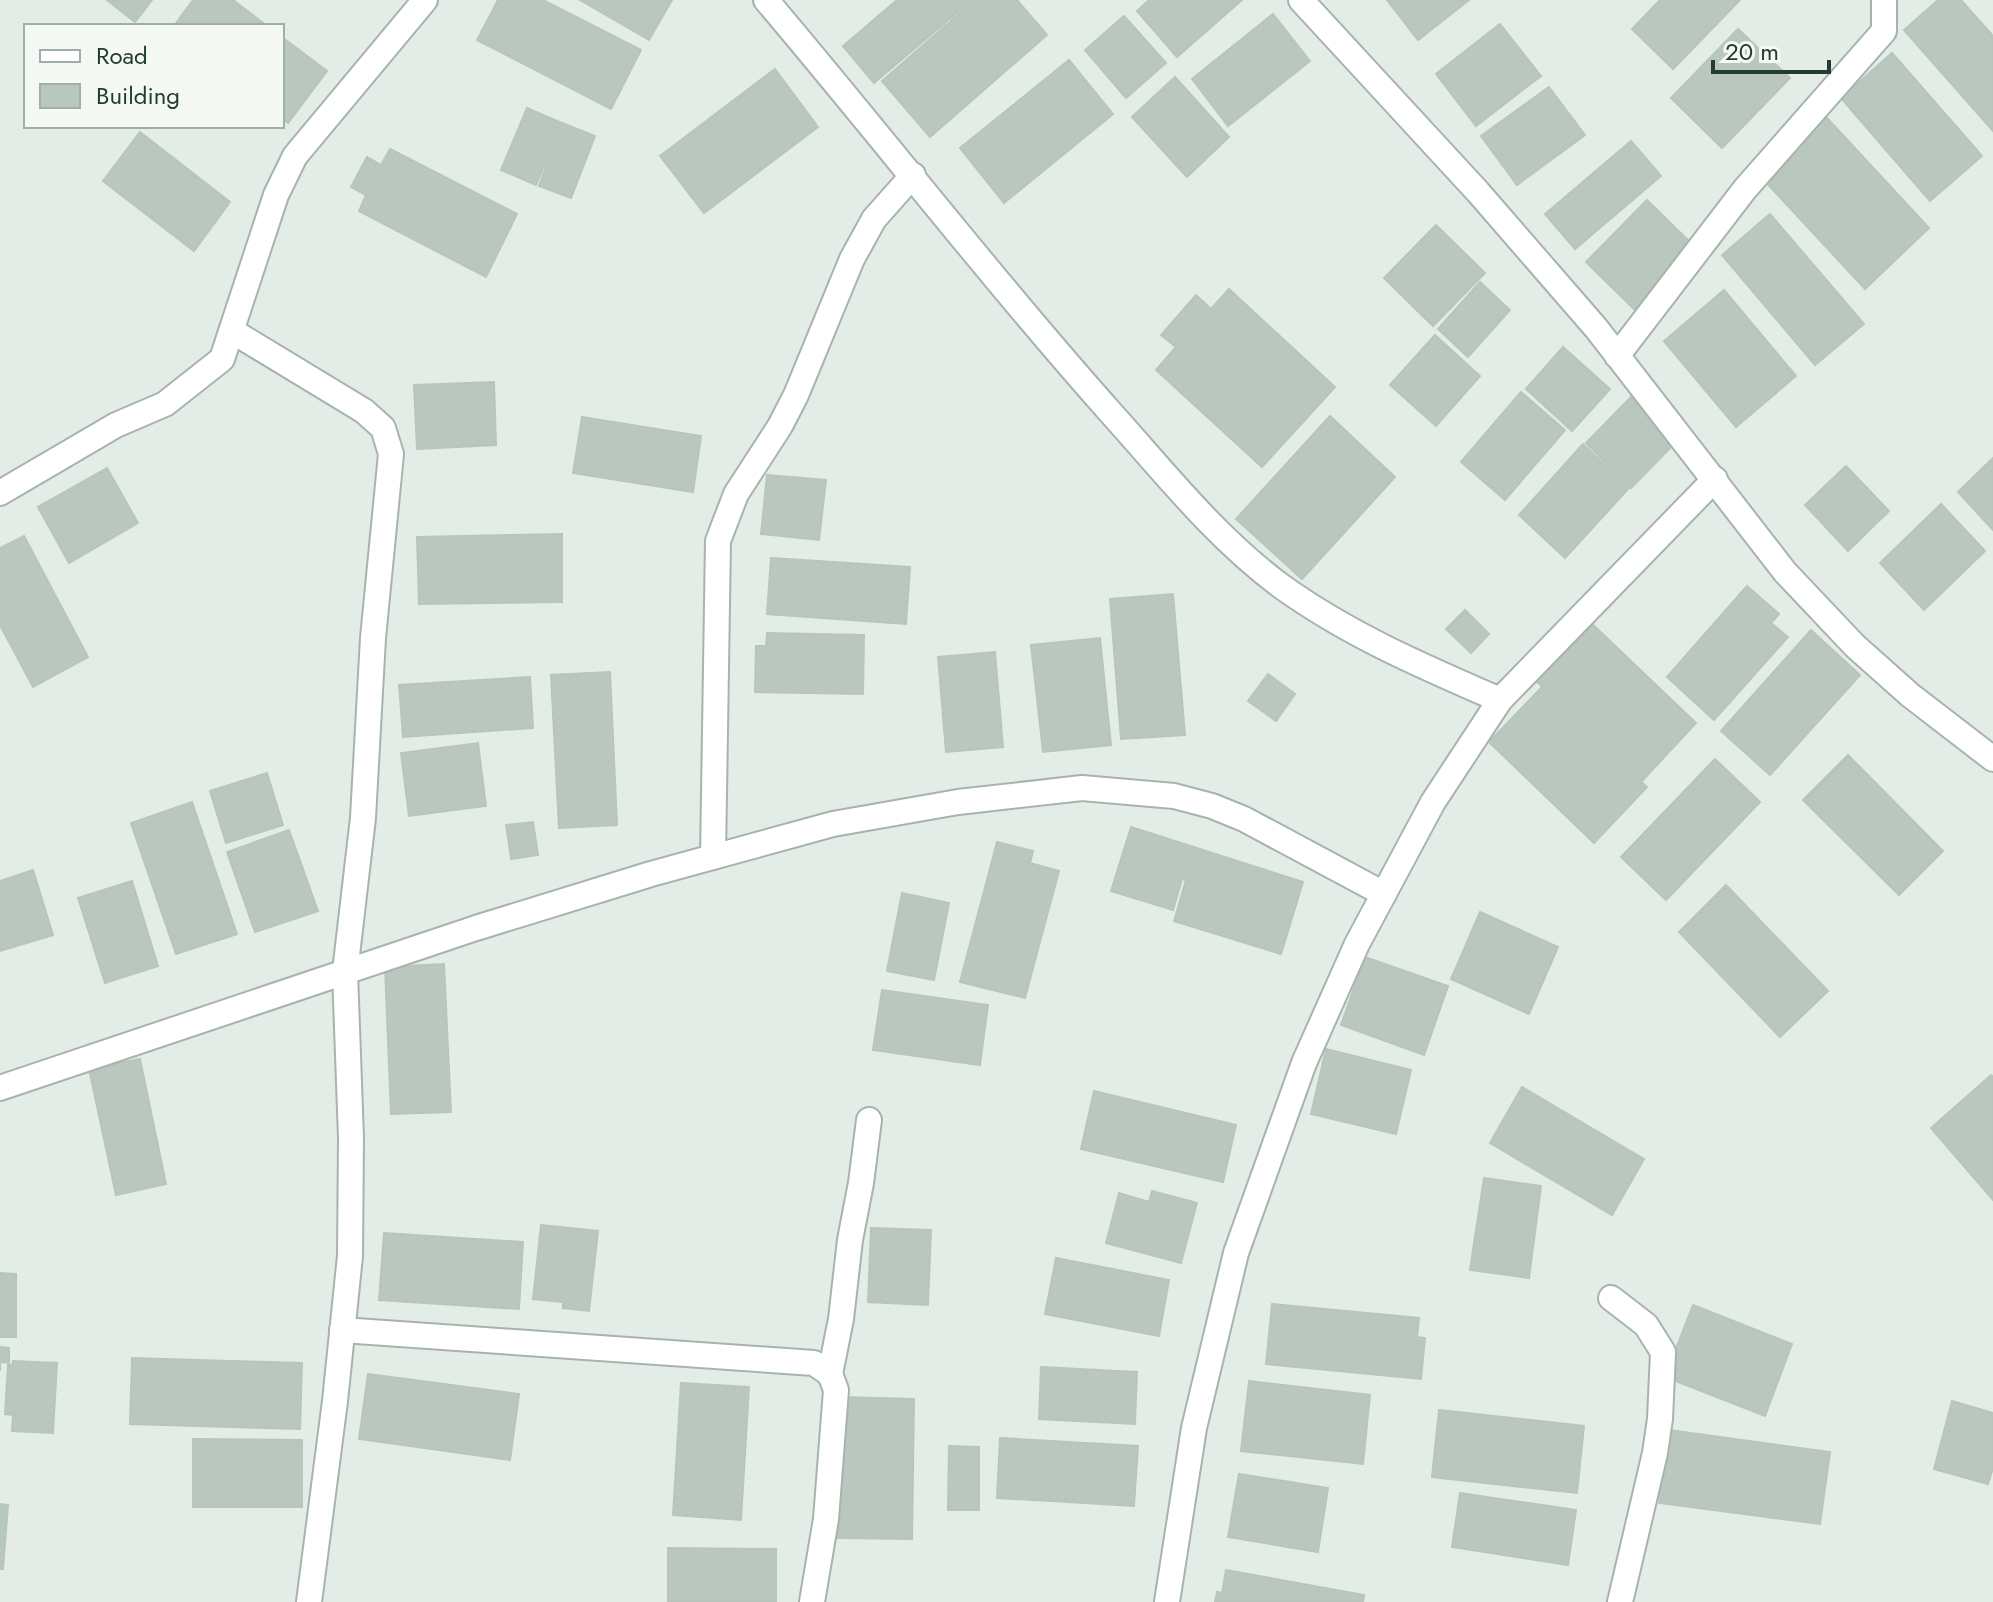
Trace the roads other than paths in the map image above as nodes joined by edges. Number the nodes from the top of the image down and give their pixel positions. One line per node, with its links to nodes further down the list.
1 (425, 0): 6 (street)
2 (766, 0): 5 (street)
3 (1301, 0): 7 (street)
4 (1884, 0): 7 (street)
5 (913, 175): 10 (street); 12 (street)
6 (232, 331): 9 (street); 14 (street)
7 (1617, 356): 8 (street)
8 (1715, 479): 10 (street); 11 (street)
9 (0, 493)
10 (1500, 700): 13 (street)
11 (1993, 759)
12 (713, 857): 13 (street); 14 (street)
13 (1384, 894): 22 (street)
14 (345, 972): 15 (street); 18 (street)
15 (0, 1088)
16 (869, 1120): 19 (street)
17 (1611, 1298): 23 (street)
18 (342, 1330): 19 (street); 20 (street)
19 (830, 1374): 21 (street)
20 (309, 1602)
21 (812, 1602)
22 (1167, 1602)
23 (1620, 1602)

